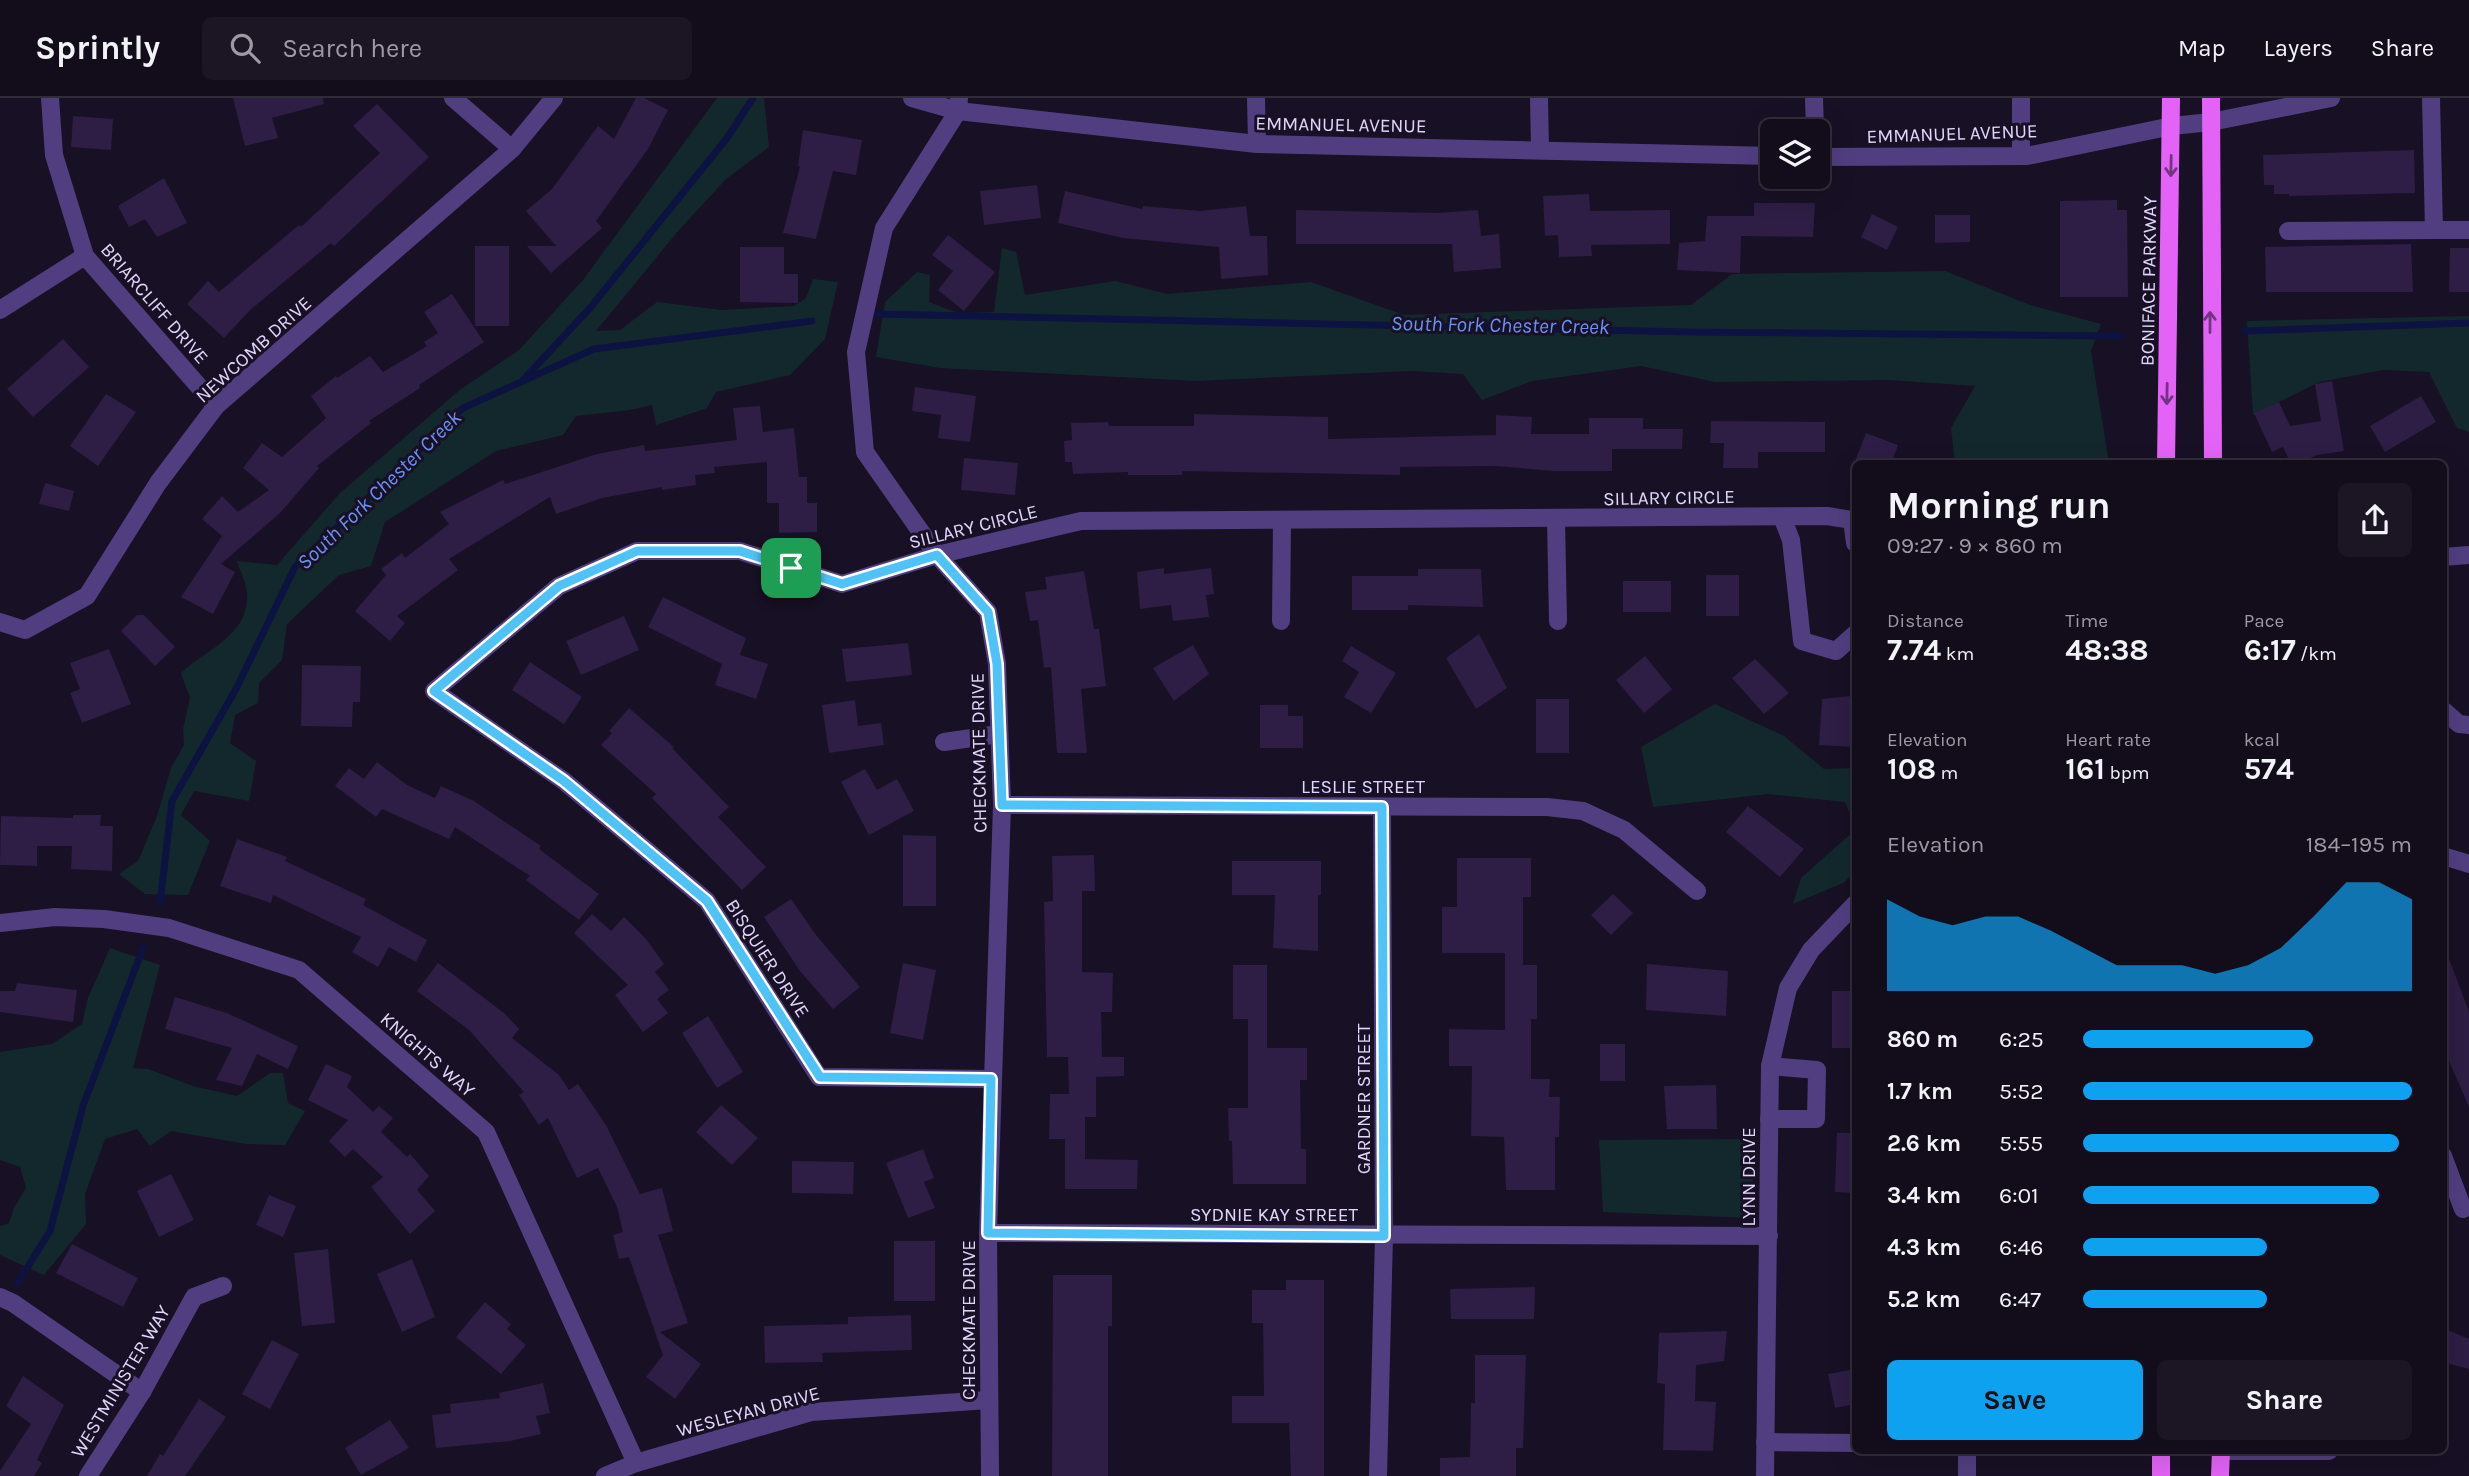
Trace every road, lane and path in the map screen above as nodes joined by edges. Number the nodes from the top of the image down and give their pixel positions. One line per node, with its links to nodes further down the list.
1 (50, 98): 26 (street, BRIARCLIFF DRIVE)
2 (453, 98): 18 (street)
3 (554, 98): 18 (street, NEWCOMB DRIVE)
4 (912, 98): 13 (street, EMMANUEL AVENUE)
5 (1256, 98): 17 (street)
6 (1539, 98): 19 (street)
7 (1814, 98): 14 (street)
8 (2021, 98): 21 (street)
9 (2171, 98): 16 (main road, BONIFACE PARKWAY)
10 (2211, 98): 15 (main road)
11 (2331, 98): 15 (street, EMMANUEL AVENUE)
12 (2431, 98): 23 (street)
13 (959, 105): 17 (street, EMMANUEL AVENUE); 35 (street, CHECKMATE DRIVE)
14 (1815, 119)
15 (2211, 122): 16 (street, EMMANUEL AVENUE); 30 (main road, one-way to 15)
16 (2172, 126): 21 (street, EMMANUEL AVENUE); 29 (main road, BONIFACE PARKWAY, one-way to 29)
17 (1257, 144): 19 (street, EMMANUEL AVENUE)
18 (512, 149): 28 (street, NEWCOMB DRIVE)
19 (1540, 149): 20 (street, EMMANUEL AVENUE)
20 (1760, 156)
21 (2021, 156): 22 (street, EMMANUEL AVENUE)
22 (1830, 157)
23 (2434, 230): 24 (street); 25 (street)
24 (2469, 230)
25 (2288, 231)
26 (85, 256): 27 (street); 28 (street, BRIARCLIFF DRIVE)
27 (0, 310)
28 (216, 406): 40 (street, NEWCOMB DRIVE)
29 (2166, 460)
30 (2213, 460)
31 (1782, 517): 32 (street, SILLARY CIRCLE); 33 (street, SILLARY CIRCLE); 41 (street)
32 (1556, 519): 34 (street, SILLARY CIRCLE); 39 (street)
33 (1852, 520)
34 (1282, 521): 35 (street, SILLARY CIRCLE); 38 (street)
35 (937, 555): 42 (street, SILLARY CIRCLE); 45 (street, CHECKMATE DRIVE)
36 (2469, 555): 37 (street)
37 (2447, 557)
38 (1281, 621)
39 (1558, 621)
40 (0, 622)
41 (1852, 637)
42 (434, 691): 55 (street, BISQUIER DRIVE)
43 (2447, 713): 44 (street)
44 (2469, 725)
45 (999, 734): 46 (street); 47 (street, CHECKMATE DRIVE)
46 (943, 742)
47 (1002, 805): 48 (street, LESLIE STREET); 55 (street, CHECKMATE DRIVE)
48 (1382, 807): 51 (street, LESLIE STREET); 60 (street, GARDNER STREET)
49 (2447, 857): 50 (street)
50 (2469, 864)
51 (1697, 891)
52 (1852, 907): 54 (street, LYNN DRIVE)
53 (0, 923): 71 (street, KNIGHTS WAY)
54 (1770, 1066): 56 (street, LYNN DRIVE); 56 (street)
55 (991, 1079): 59 (street, CHECKMATE DRIVE)
56 (1769, 1119): 61 (street, LYNN DRIVE)
57 (2447, 1167): 58 (street)
58 (2463, 1209)
59 (988, 1233): 60 (street, SYDNIE KAY STREET); 65 (street, CHECKMATE DRIVE)
60 (1384, 1236): 61 (street, SYDNIE KAY STREET); 75 (street, GARDNER STREET)
61 (1769, 1236): 66 (street, LYNN DRIVE)
62 (223, 1286): 64 (street, WESTMINISTER WAY)
63 (0, 1297): 64 (street)
64 (142, 1392): 72 (street, WESTMINISTER WAY)
65 (989, 1400): 71 (street, WESLEYAN DRIVE); 74 (street, CHECKMATE DRIVE)
66 (1765, 1442): 67 (street); 76 (street, LYNN DRIVE)
67 (1852, 1443)
68 (1967, 1454): 77 (street)
69 (2161, 1454): 78 (main road)
70 (2221, 1454): 79 (main road)
71 (636, 1463): 73 (street, WESLEYAN DRIVE)
72 (88, 1476)
73 (605, 1476)
74 (990, 1476)
75 (1378, 1476)
76 (1765, 1476)
77 (1967, 1476)
78 (2161, 1476)
79 (2220, 1476)

